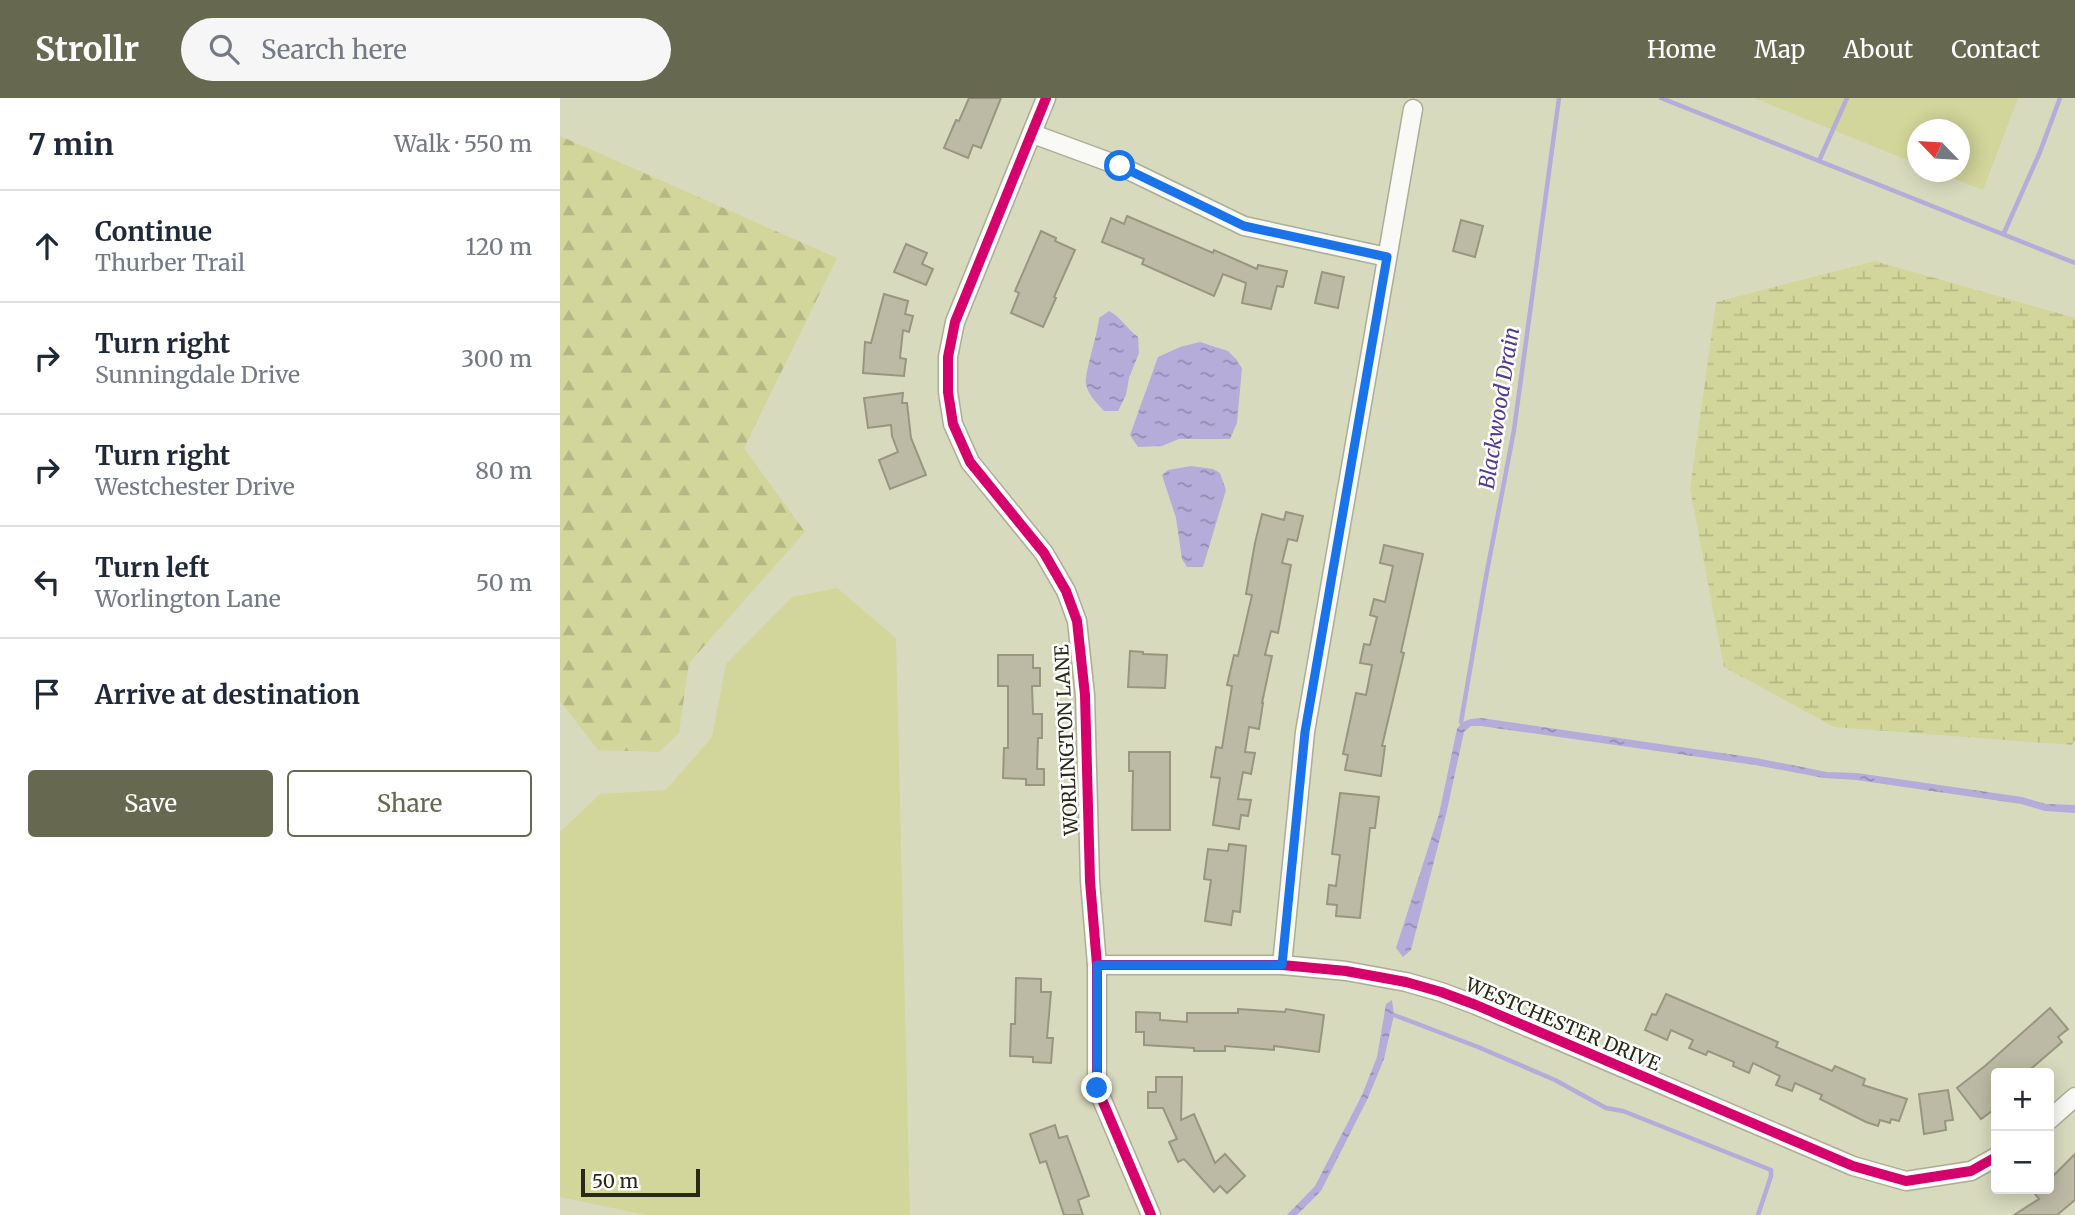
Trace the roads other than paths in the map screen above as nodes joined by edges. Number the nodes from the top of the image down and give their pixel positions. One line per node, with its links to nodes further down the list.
1 (1046, 98): 3 (street, WORLINGTON LANE)
2 (1413, 109): 4 (street)
3 (1033, 134): 4 (street); 5 (street, WORLINGTON LANE)
4 (1387, 257): 6 (street)
5 (1097, 965): 6 (street, WESTCHESTER DRIVE); 10 (street, WORLINGTON LANE)
6 (1282, 965): 9 (street, WESTCHESTER DRIVE)
7 (2075, 1097): 8 (street)
8 (2054, 1115)
9 (1991, 1160)
10 (1151, 1215)

